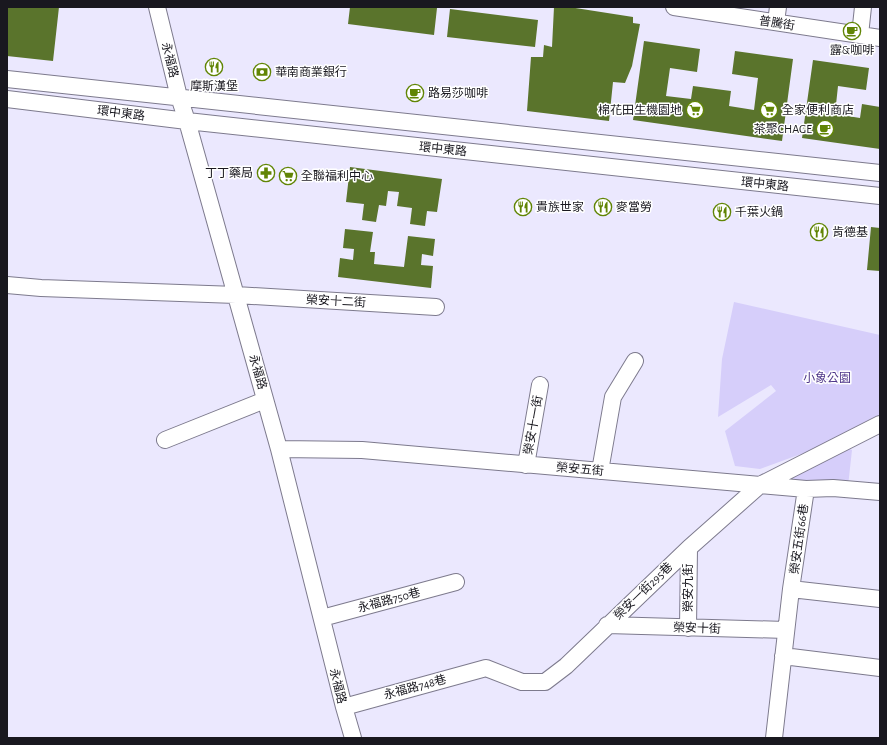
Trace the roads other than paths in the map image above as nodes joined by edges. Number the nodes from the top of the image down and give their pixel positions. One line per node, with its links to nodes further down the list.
1 (157, 7): 9 (street, 永福路)
2 (674, 7): 4 (street, 普騰街)
3 (863, 7): 6 (street)
4 (702, 9): 5 (street, 普騰街)
5 (777, 15): 6 (street, 普騰街)
6 (860, 35): 7 (street, 普騰街)
7 (880, 38)
8 (7, 79): 9 (street, 環中東路)
9 (179, 97): 11 (street, 永福路); 12 (street, 環中東路)
10 (7, 99): 11 (street, 環中東路)
11 (187, 121): 13 (street, 環中東路); 15 (street, 永福路)
12 (880, 173)
13 (880, 196)
14 (7, 285): 15 (street, 榮安十二街)
15 (236, 295): 16 (street, 榮安十二街); 19 (street, 永福路)
16 (436, 307)
17 (635, 361): 24 (street)
18 (540, 385): 23 (street, 榮安十一街)
19 (265, 400): 21 (street); 22 (street, 永福路)
20 (880, 424): 25 (street, 榮安一街295巷)
21 (165, 440)
22 (279, 449): 23 (street, 榮安五街); 32 (street, 永福路)
23 (526, 464): 24 (street, 榮安五街)
24 (600, 471): 25 (street, 榮安五街)
25 (760, 485): 26 (street, 榮安五街); 28 (street, 榮安一街295巷)
26 (806, 489): 27 (street, 榮安五街); 30 (street, 榮安五街66巷)
27 (880, 492)
28 (689, 548): 33 (street, 榮安一街295巷); 34 (street, 榮安九街)
29 (456, 582): 32 (street, 永福路750巷)
30 (791, 589): 31 (street, 榮安五街66巷); 35 (street, 榮安五街66巷)
31 (880, 598)
32 (322, 618): 39 (street, 永福路)
33 (607, 625): 34 (street, 榮安十街); 37 (street, 榮安一街295巷)
34 (688, 628): 35 (street, 榮安十街)
35 (786, 630): 36 (street, 榮安五街66巷)
36 (783, 656): 38 (street); 41 (street, 榮安五街66巷)
37 (486, 668): 39 (street, 永福路748巷)
38 (880, 668)
39 (344, 707): 40 (street, 永福路)
40 (353, 738)
41 (774, 738)

